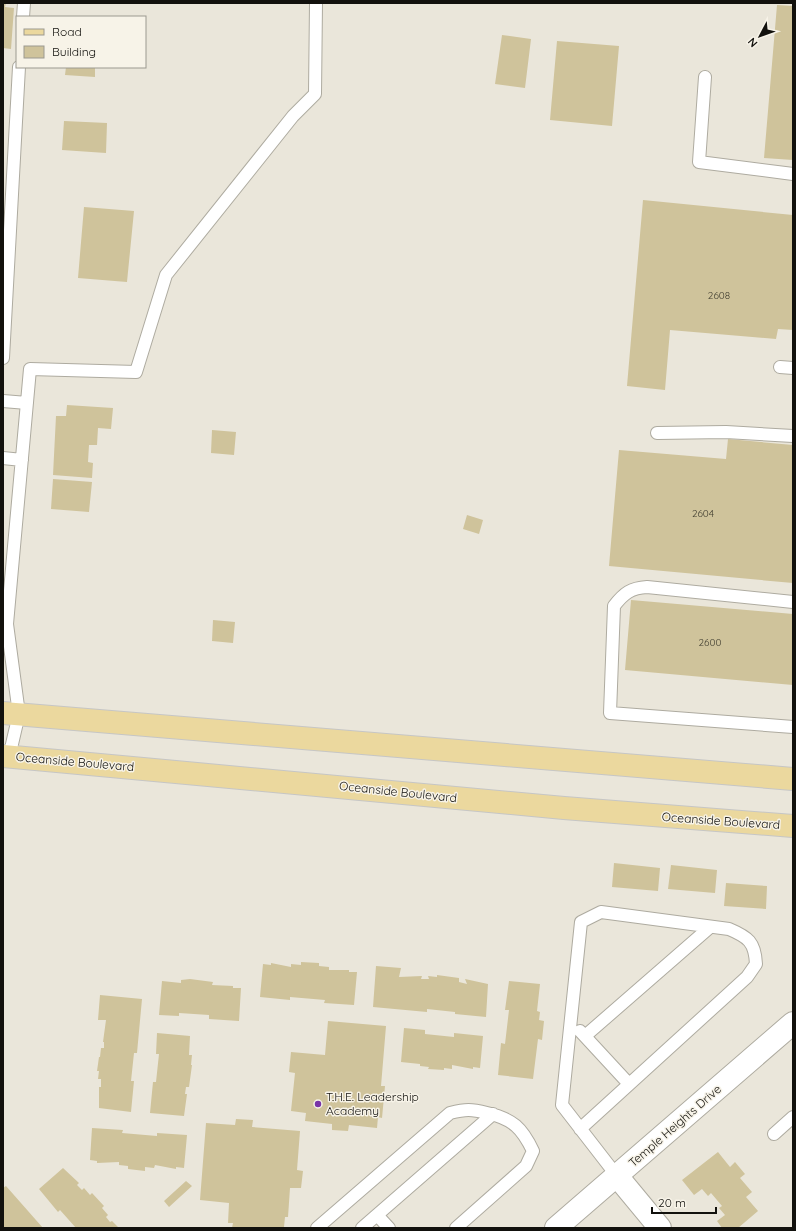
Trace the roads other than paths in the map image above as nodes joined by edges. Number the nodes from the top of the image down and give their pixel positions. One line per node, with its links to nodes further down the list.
1 (24, 3): 3 (lane)
2 (316, 3): 11 (lane)
3 (23, 16)
4 (19, 68): 7 (lane)
5 (705, 77): 6 (lane)
6 (793, 174)
7 (3, 358)
8 (780, 367): 9 (lane)
9 (793, 368)
10 (3, 401): 11 (lane)
11 (27, 403): 15 (lane)
12 (657, 433): 13 (lane)
13 (793, 436)
14 (3, 458): 15 (lane)
15 (22, 460): 17 (lane)
16 (793, 602): 19 (lane)
17 (5, 624): 18 (lane)
18 (11, 713): 20 (lane); 21 (main road)
19 (793, 727)
20 (6, 756): 22 (main road, Oceanside Boulevard)
21 (793, 779)
22 (793, 826)
23 (709, 928): 24 (lane); 26 (lane); 27 (lane)
24 (570, 1021): 26 (lane); 30 (lane)
25 (793, 1023): 32 (street, Temple Heights Drive)
26 (585, 1036): 27 (lane)
27 (629, 1084): 30 (lane)
28 (493, 1114): 33 (lane); 34 (lane); 37 (lane)
29 (793, 1117): 31 (lane)
30 (580, 1129): 32 (lane)
31 (774, 1134)
32 (617, 1176): 38 (street, Temple Heights Drive); 39 (street)
33 (377, 1215): 35 (lane); 36 (lane)
34 (317, 1228)
35 (362, 1228)
36 (389, 1228)
37 (456, 1228)
38 (556, 1228)
39 (660, 1228)

